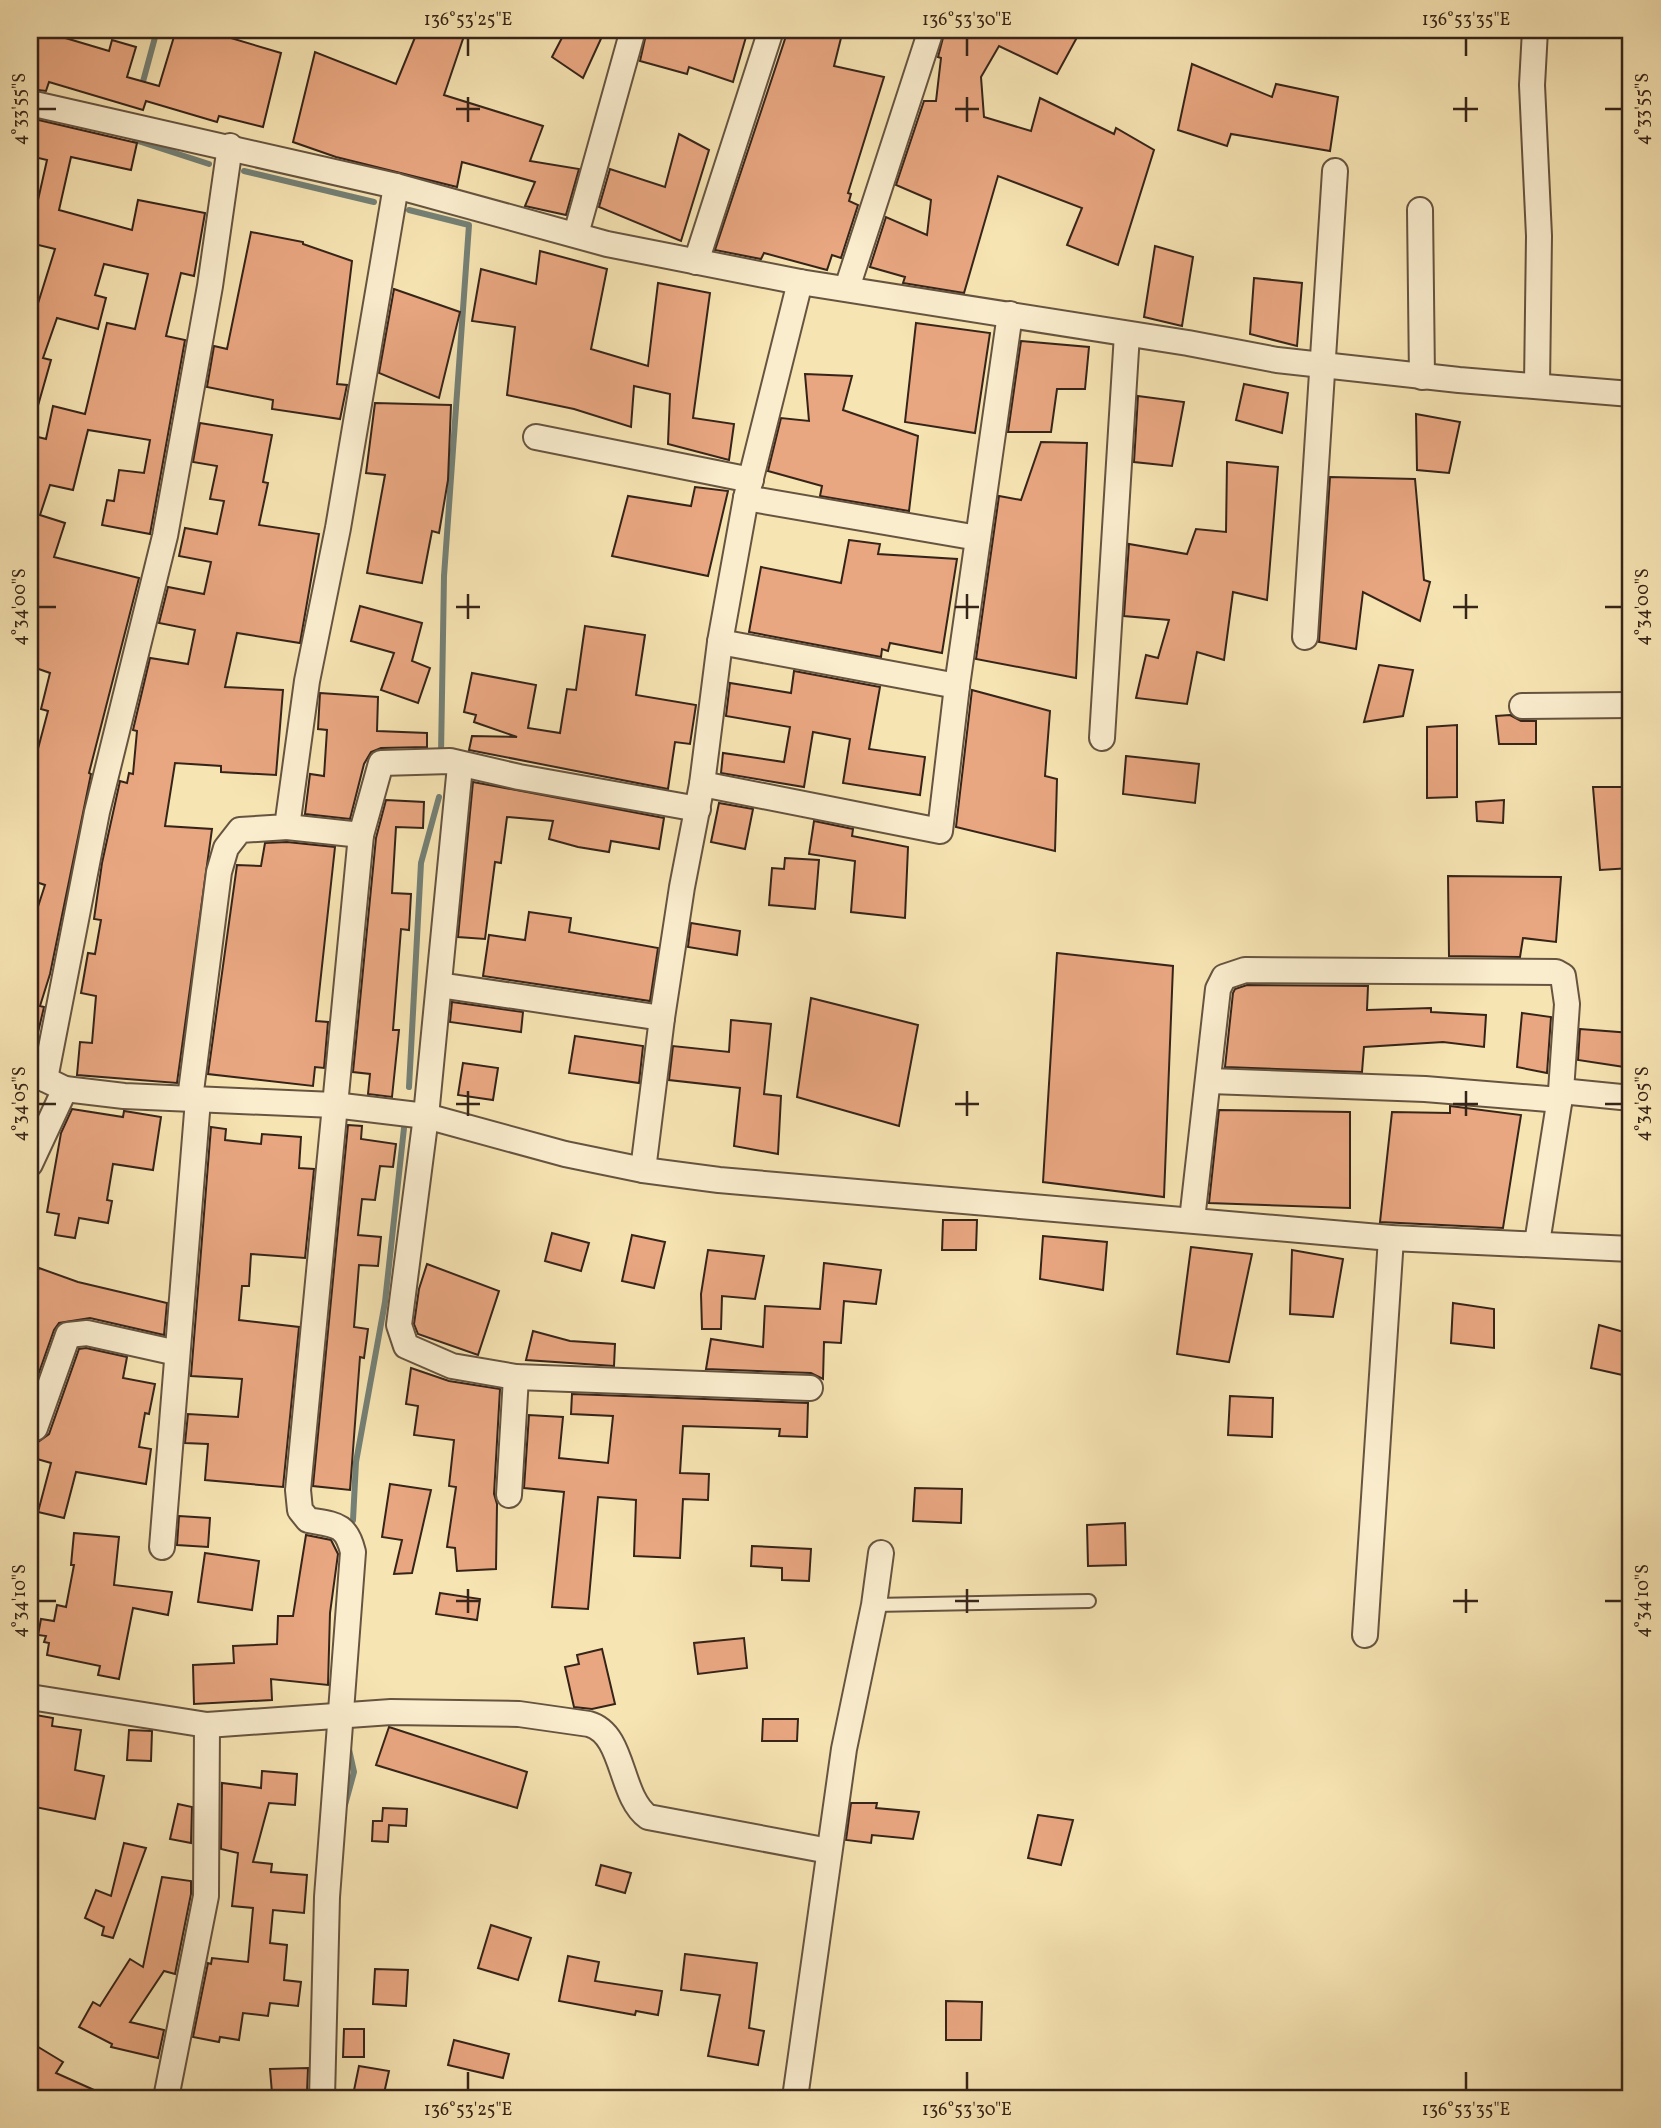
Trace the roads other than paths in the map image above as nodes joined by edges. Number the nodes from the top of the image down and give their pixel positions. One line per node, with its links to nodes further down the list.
1 (633, 30): 10 (street)
2 (771, 30): 11 (street)
3 (931, 30): 13 (street)
4 (1535, 30): 18 (street)
5 (30, 103): 6 (street)
6 (230, 146): 8 (street); 36 (street)
7 (1335, 171): 16 (street)
8 (396, 186): 10 (street); 32 (street)
9 (1420, 211): 17 (street)
10 (576, 234): 11 (street)
11 (696, 262): 12 (street)
12 (800, 282): 13 (street); 21 (street)
13 (847, 288): 14 (street)
14 (1010, 314): 15 (street); 22 (street)
15 (1127, 334): 16 (street); 28 (street)
16 (1323, 366): 17 (street); 23 (street)
17 (1422, 377): 18 (street)
18 (1537, 385): 19 (street)
19 (1631, 394)
20 (536, 437): 21 (street)
21 (749, 489): 22 (street); 24 (street)
22 (978, 538): 25 (street)
23 (1305, 637)
24 (720, 642): 25 (street); 30 (street)
25 (957, 686): 30 (street)
26 (1631, 705): 27 (street)
27 (1522, 706)
28 (1102, 738)
29 (460, 766): 31 (street); 33 (street); 34 (street)
30 (702, 783): 31 (street)
31 (698, 809): 35 (street)
32 (287, 827): 33 (street); 40 (street)
33 (361, 835): 41 (street)
34 (439, 985): 35 (street); 42 (street)
35 (662, 1018): 44 (street)
36 (47, 1080): 40 (street); 43 (street)
37 (1210, 1081): 38 (street); 38 (street); 45 (street)
38 (1561, 1095): 39 (street); 47 (street)
39 (1631, 1098)
40 (194, 1100): 41 (street); 49 (street)
41 (334, 1105): 42 (street); 60 (street)
42 (426, 1116): 44 (street); 50 (street)
43 (30, 1164)
44 (643, 1170): 45 (street)
45 (1192, 1220): 46 (street)
46 (1391, 1238): 47 (street); 58 (street)
47 (1537, 1243): 48 (street)
48 (1631, 1249)
49 (177, 1353): 52 (street); 54 (street)
50 (516, 1377): 51 (street); 53 (street)
51 (810, 1388)
52 (34, 1428)
53 (509, 1495)
54 (162, 1547)
55 (881, 1553): 57 (street)
56 (1089, 1601): 57 (lane)
57 (874, 1605): 62 (street)
58 (1365, 1635)
59 (30, 1697): 61 (street)
60 (346, 1714): 61 (street); 62 (street); 64 (street)
61 (207, 1725): 63 (street)
62 (829, 1851): 65 (street)
63 (166, 2098)
64 (322, 2098)
65 (795, 2098)

